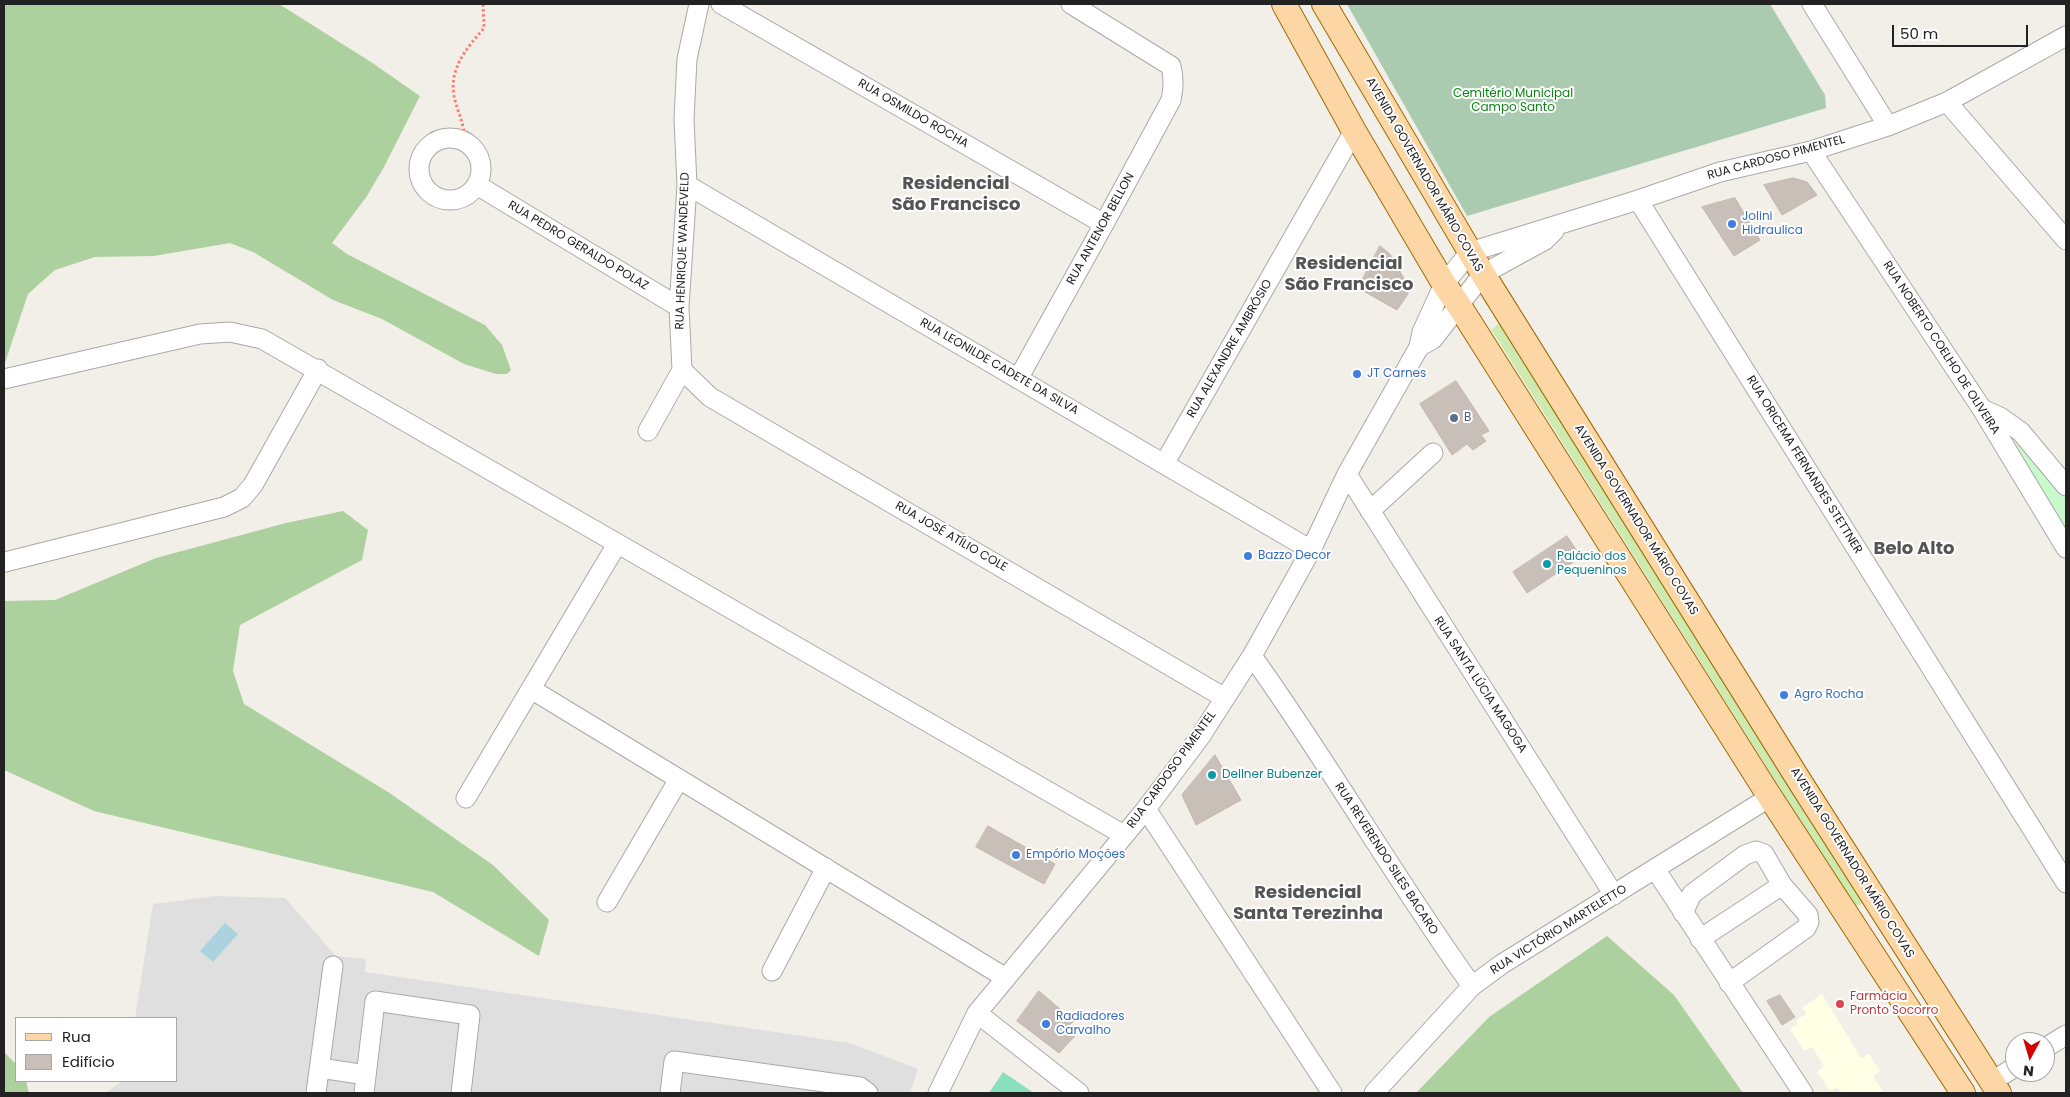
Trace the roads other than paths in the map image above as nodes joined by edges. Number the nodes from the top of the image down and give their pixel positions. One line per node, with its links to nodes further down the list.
1 (699, 4): 13 (street, RUA HENRIQUE WANDEVELD)
2 (721, 4): 15 (street, RUA OSMILDO ROCHA)
3 (1071, 4): 15 (street, RUA ANTENOR BELLON)
4 (1284, 4): 10 (main road)
5 (1324, 4): 18 (main road, AVENIDA GOVERNADOR MÁRIO COVAS)
6 (1812, 4): 9 (street)
7 (2066, 36): 8 (street, RUA CARDOSO PIMENTEL)
8 (1947, 102): 9 (street, RUA CARDOSO PIMENTEL); 17 (street)
9 (1888, 126): 11 (street, RUA CARDOSO PIMENTEL)
10 (1354, 131): 20 (main road); 31 (street, RUA ALEXANDRE AMBRÓSIO)
11 (1811, 151): 14 (street, RUA CARDOSO PIMENTEL); 28 (street, RUA NOBERTO COELHO DE OLIVEIRA)
12 (477, 185): 12 (street); 22 (street, RUA PEDRO GERALDO POLAZ)
13 (687, 185): 22 (street, RUA HENRIQUE WANDEVELD); 26 (street, RUA LEONILDE CADETE DA SILVA)
14 (1638, 200): 16 (street, RUA CARDOSO PIMENTEL); 49 (street, RUA ORICEMA FERNANDES STETTNER)
15 (1104, 224): 26 (street, RUA ANTENOR BELLON)
16 (1560, 225): 18 (street, RUA CARDOSO PIMENTEL); 19 (street, RUA CARDOSO PIMENTEL)
17 (2066, 240)
18 (1470, 252): 19 (main road, AVENIDA GOVERNADOR MÁRIO COVAS); 20 (street, RUA CARDOSO PIMENTEL)
19 (1483, 274): 21 (street, RUA CARDOSO PIMENTEL); 62 (main road, AVENIDA GOVERNADOR MÁRIO COVAS)
20 (1444, 284): 21 (main road); 23 (street, RUA CARDOSO PIMENTEL)
21 (1458, 304): 23 (street, RUA CARDOSO PIMENTEL); 43 (main road)
22 (679, 307): 25 (street, RUA HENRIQUE WANDEVELD)
23 (1419, 347): 32 (street, RUA CARDOSO PIMENTEL)
24 (318, 369): 27 (street); 35 (street); 38 (street)
25 (682, 370): 29 (street); 41 (street, RUA JOSÉ ATÍLIO COLE)
26 (1018, 378): 31 (street, RUA LEONILDE CADETE DA SILVA)
27 (4, 379)
28 (1982, 409): 33 (street); 36 (street, RUA NOBERTO COELHO DE OLIVEIRA)
29 (648, 430)
30 (1434, 453): 34 (street)
31 (1164, 464): 37 (street, RUA LEONILDE CADETE DA SILVA)
32 (1347, 474): 34 (street, RUA SANTA LÚCIA MAGOGA); 37 (street, RUA CARDOSO PIMENTEL)
33 (2066, 486)
34 (1370, 511): 51 (street, RUA SANTA LÚCIA MAGOGA)
35 (618, 544): 40 (street); 46 (street)
36 (2066, 548)
37 (1311, 550): 39 (street, RUA CARDOSO PIMENTEL)
38 (5, 562)
39 (1252, 656): 41 (street, RUA CARDOSO PIMENTEL); 60 (street, RUA REVERENDO SILES BACARO)
40 (531, 689): 42 (street); 44 (street)
41 (1225, 698): 45 (street, RUA CARDOSO PIMENTEL)
42 (679, 779): 47 (street); 52 (street)
43 (1770, 797): 48 (street, RUA VICTÓRIO MARTELETTO); 55 (main road)
44 (466, 798)
45 (1146, 809): 46 (street, RUA CARDOSO PIMENTEL); 75 (street)
46 (1124, 835): 58 (street, RUA CARDOSO PIMENTEL)
47 (826, 868): 57 (street); 58 (street)
48 (1655, 869): 51 (street, RUA VICTÓRIO MARTELETTO); 53 (street)
49 (2066, 883)
50 (1782, 885): 53 (street); 54 (street); 59 (street)
51 (1614, 895): 60 (street, RUA VICTÓRIO MARTELETTO)
52 (607, 902)
53 (1683, 913): 54 (street)
54 (1700, 939): 59 (street)
55 (1870, 951): 62 (main road, AVENIDA GOVERNADOR MÁRIO COVAS); 78 (main road)
56 (333, 966): 65 (street)
57 (772, 971)
58 (1006, 978): 61 (street, RUA CARDOSO PIMENTEL)
59 (1729, 983): 77 (street)
60 (1472, 986): 76 (street, RUA VICTÓRIO MARTELETTO)
61 (977, 1013): 73 (street, RUA CARDOSO PIMENTEL); 74 (street)
62 (1958, 1030): 68 (main road, AVENIDA GOVERNADOR MÁRIO COVAS)
63 (2066, 1035): 64 (street)
64 (2055, 1042)
65 (320, 1068): 67 (street); 69 (street)
66 (2005, 1078): 68 (street)
67 (365, 1084): 70 (street)
68 (1995, 1088)
69 (316, 1093)
70 (461, 1093)
71 (670, 1093): 72 (street)
72 (868, 1093)
73 (938, 1093)
74 (1079, 1093)
75 (1332, 1093)
76 (1374, 1093)
77 (1803, 1093)
78 (1963, 1093)

